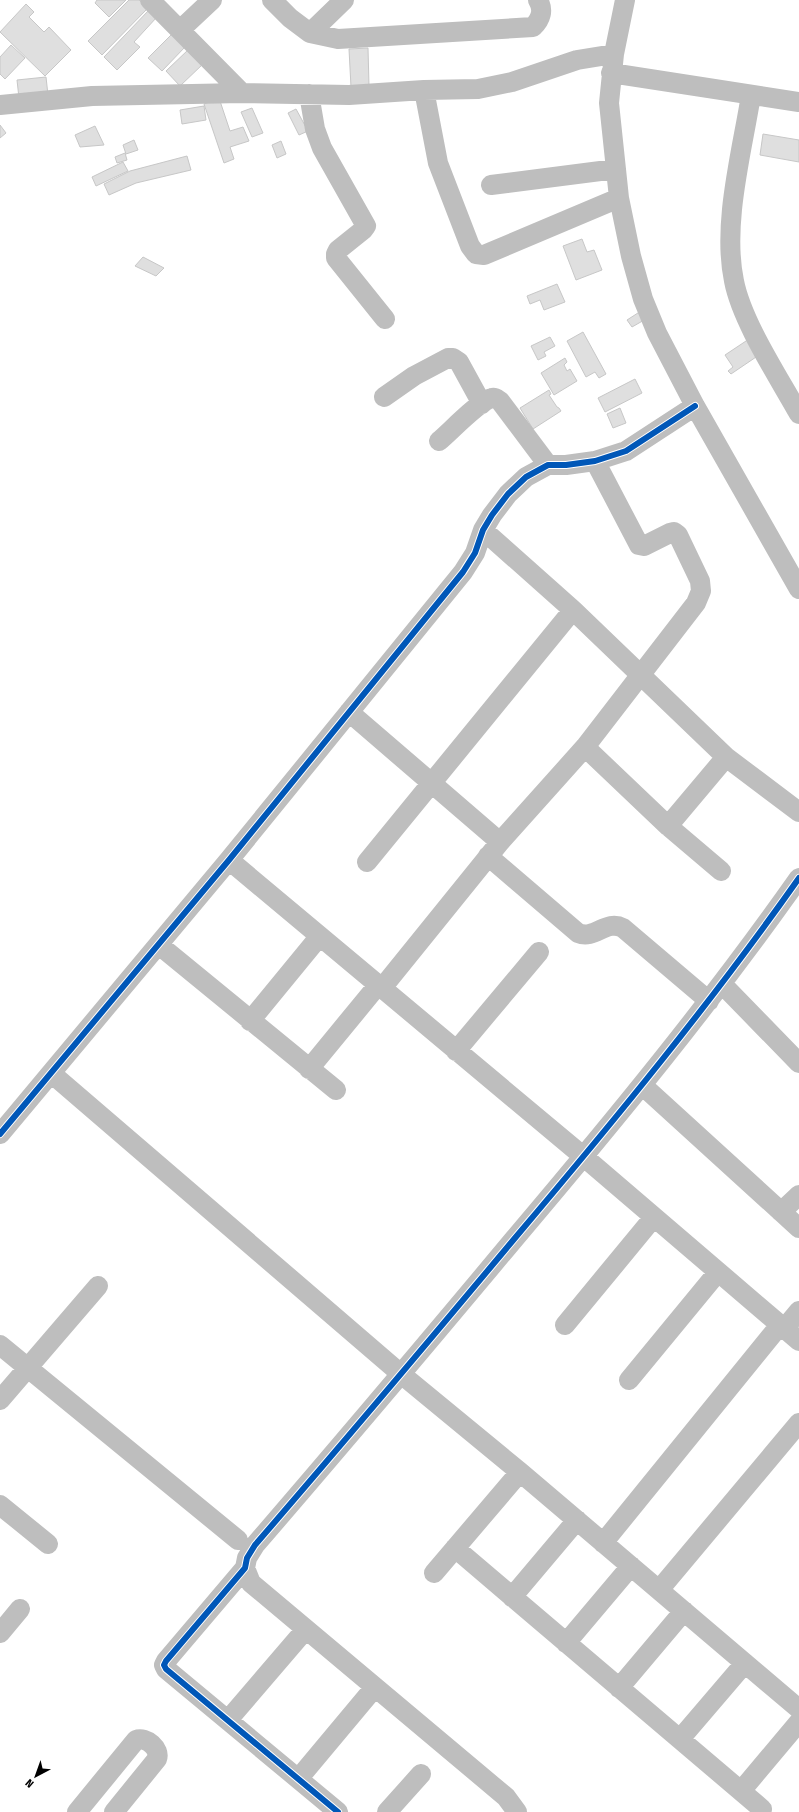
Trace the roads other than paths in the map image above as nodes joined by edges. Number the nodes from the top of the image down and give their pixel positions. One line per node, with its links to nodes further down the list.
1 (150, 0): 7 (street)
2 (212, 0): 7 (street)
3 (272, 0): 8 (street)
4 (344, 0): 8 (street)
5 (538, 0): 8 (street)
6 (625, 0): 9 (street)
7 (180, 30): 11 (street)
8 (310, 33)
9 (612, 64): 10 (street); 13 (street); 16 (street)
10 (424, 90): 12 (street); 18 (street)
11 (242, 93): 12 (street); 15 (street)
12 (309, 94): 19 (street)
13 (751, 95): 14 (street); 23 (street)
14 (799, 102)
15 (0, 104)
16 (616, 169): 17 (street); 18 (street)
17 (491, 185)
18 (618, 198): 22 (street)
19 (385, 319)
20 (384, 396): 21 (street)
21 (482, 404): 24 (street); 26 (street)
22 (694, 406): 25 (street); 28 (street)
23 (799, 414)
24 (439, 441)
25 (595, 461): 26 (street); 30 (street)
26 (548, 465): 27 (street)
27 (482, 530): 29 (street); 31 (street)
28 (799, 589)
29 (573, 610): 30 (street); 34 (street)
30 (640, 675): 32 (street); 33 (street)
31 (349, 712): 34 (street); 38 (street)
32 (585, 747): 36 (street); 37 (street)
33 (726, 757): 35 (street); 36 (street)
34 (431, 783): 37 (street); 39 (street)
35 (799, 812)
36 (668, 826): 40 (street)
37 (494, 849): 45 (street); 47 (street)
38 (229, 860): 42 (street); 43 (street)
39 (367, 862)
40 (721, 871)
41 (799, 878): 47 (street)
42 (319, 936): 45 (street); 48 (street)
43 (159, 945): 48 (street); 52 (street)
44 (539, 952): 49 (street)
45 (380, 986): 49 (street); 51 (street)
46 (724, 986): 50 (street)
47 (709, 1001): 53 (street)
48 (250, 1021): 51 (street)
49 (456, 1051): 56 (street)
50 (799, 1063)
51 (309, 1069): 54 (street)
52 (51, 1073): 55 (street); 69 (street)
53 (642, 1085): 56 (street); 58 (street)
54 (336, 1090)
55 (0, 1134)
56 (584, 1157): 59 (street); 69 (street)
57 (799, 1195): 58 (street)
58 (781, 1212): 60 (street)
59 (654, 1217): 61 (street); 64 (street)
60 (799, 1228)
61 (718, 1272): 65 (street); 70 (street)
62 (98, 1286): 68 (street)
63 (799, 1311): 65 (street)
64 (565, 1325)
65 (782, 1327): 66 (street); 77 (street)
66 (799, 1342)
67 (0, 1345): 68 (street)
68 (28, 1368): 71 (street); 76 (street)
69 (402, 1374): 73 (street); 81 (street)
70 (629, 1380)
71 (0, 1400)
72 (799, 1423): 83 (street)
73 (520, 1472): 75 (street); 79 (street)
74 (0, 1505): 78 (street)
75 (577, 1520): 77 (street); 84 (street)
76 (238, 1540)
77 (603, 1542): 80 (street)
78 (48, 1544)
79 (455, 1548): 82 (street); 84 (street)
80 (631, 1566): 83 (street); 89 (street)
81 (246, 1568): 87 (street); 94 (street)
82 (434, 1573)
83 (659, 1590): 86 (street)
84 (512, 1597): 89 (street)
85 (20, 1609): 88 (street)
86 (684, 1611): 90 (street); 92 (street)
87 (306, 1629): 91 (street); 94 (street)
88 (0, 1633)
89 (566, 1643): 92 (street)
90 (745, 1663): 93 (street); 96 (street)
91 (374, 1687): 98 (street); 105 (street)
92 (619, 1688): 96 (street)
93 (799, 1709)
94 (228, 1720): 98 (street)
95 (799, 1722): 99 (street)
96 (680, 1739): 99 (street)
97 (420, 1774): 104 (street)
98 (299, 1778): 103 (street)
99 (741, 1791): 100 (street)
100 (762, 1809)
101 (77, 1812): 102 (street)
102 (114, 1812)
103 (338, 1812)
104 (387, 1812)
105 (517, 1812)

